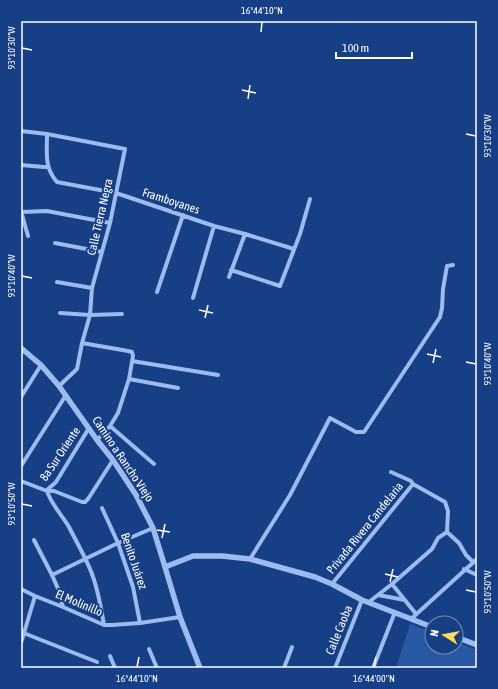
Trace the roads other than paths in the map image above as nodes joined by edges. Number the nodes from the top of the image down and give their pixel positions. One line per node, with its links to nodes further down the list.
1 (21, 131): 2 (street, Calle Tierra Negra)
2 (47, 134): 4 (street, Framboyanes); 5 (street, Calle Tierra Negra)
3 (21, 165): 4 (street)
4 (48, 166): 5 (street, Framboyanes)
5 (116, 193): 8 (street, Framboyanes); 9 (street, Calle Tierra Negra)
6 (310, 199): 14 (street)
7 (21, 212): 9 (street); 12 (street)
8 (183, 215): 10 (street, Framboyanes); 21 (street)
9 (110, 223): 15 (street, Calle Tierra Negra)
10 (214, 226): 11 (street, Framboyanes); 22 (street)
11 (245, 234): 14 (street, Framboyanes); 17 (street)
12 (28, 236)
13 (55, 243): 15 (street)
14 (294, 249): 17 (street)
15 (102, 252): 20 (street, Calle Tierra Negra)
16 (452, 265): 52 (street)
17 (231, 270): 18 (street)
18 (229, 277)
19 (56, 282): 20 (street)
20 (92, 288): 25 (street, Calle Tierra Negra)
21 (157, 292)
22 (193, 298)
23 (60, 313): 25 (street)
24 (122, 314): 25 (street)
25 (90, 315): 26 (street, Calle Tierra Negra)
26 (82, 343): 28 (street); 32 (street, Calle Tierra Negra)
27 (21, 348): 29 (street, Camino a Rancho Viejo)
28 (132, 361): 30 (street); 31 (street)
29 (41, 365): 32 (street, Camino a Rancho Viejo); 35 (street)
30 (218, 375)
31 (129, 379): 33 (street); 36 (street)
32 (59, 386): 34 (street, Camino a Rancho Viejo)
33 (178, 388)
34 (66, 395): 37 (street, Camino a Rancho Viejo); 41 (street)
35 (21, 397)
36 (110, 426): 38 (street); 40 (street)
37 (89, 428): 38 (street, Camino a Rancho Viejo); 45 (street, 8a Sur Oriente)
38 (97, 440): 39 (street, Camino a Rancho Viejo)
39 (113, 460): 45 (street); 47 (street, Camino a Rancho Viejo)
40 (154, 464)
41 (21, 466)
42 (391, 472): 44 (street)
43 (21, 481): 45 (street)
44 (413, 484): 48 (street); 59 (street, Privada Rivera Candelaria)
45 (47, 490): 51 (street)
46 (102, 508): 50 (street, Benito Juárez)
47 (153, 528): 50 (street); 55 (street, Camino a Rancho Viejo)
48 (447, 532): 54 (street); 60 (street)
49 (34, 540): 57 (street)
50 (118, 542): 51 (street); 72 (street, Benito Juárez)
51 (85, 558): 57 (street); 74 (street)
52 (250, 559): 55 (street); 59 (street)
53 (477, 559): 54 (street)
54 (473, 562): 56 (street)
55 (166, 567): 70 (street, Camino a Rancho Viejo)
56 (464, 570): 58 (street); 69 (street)
57 (52, 575): 67 (street)
58 (477, 575)
59 (332, 584): 64 (street)
60 (392, 584): 62 (street); 65 (street)
61 (21, 589): 63 (street, El Molinillo)
62 (378, 595): 65 (street); 66 (street)
63 (35, 596): 67 (street, El Molinillo); 75 (street)
64 (362, 600): 66 (street); 87 (street, Calle Caoba)
65 (405, 600): 69 (street)
66 (369, 602): 68 (street)
67 (63, 606): 74 (street, El Molinillo)
68 (395, 612): 71 (street); 88 (street)
69 (416, 614): 71 (street)
70 (180, 617): 72 (street, El Molinillo); 85 (street, Camino a Rancho Viejo)
71 (411, 619): 73 (street)
72 (140, 623): 74 (street, El Molinillo)
73 (424, 624)
74 (104, 625)
75 (22, 632): 77 (street); 82 (street)
76 (464, 640): 78 (street)
77 (21, 643)
78 (477, 645)
79 (292, 648): 86 (street)
80 (149, 649): 84 (street)
81 (110, 656): 83 (street)
82 (97, 662)
83 (115, 668)
84 (157, 668)
85 (200, 668)
86 (284, 668)
87 (335, 668)
88 (373, 668)

